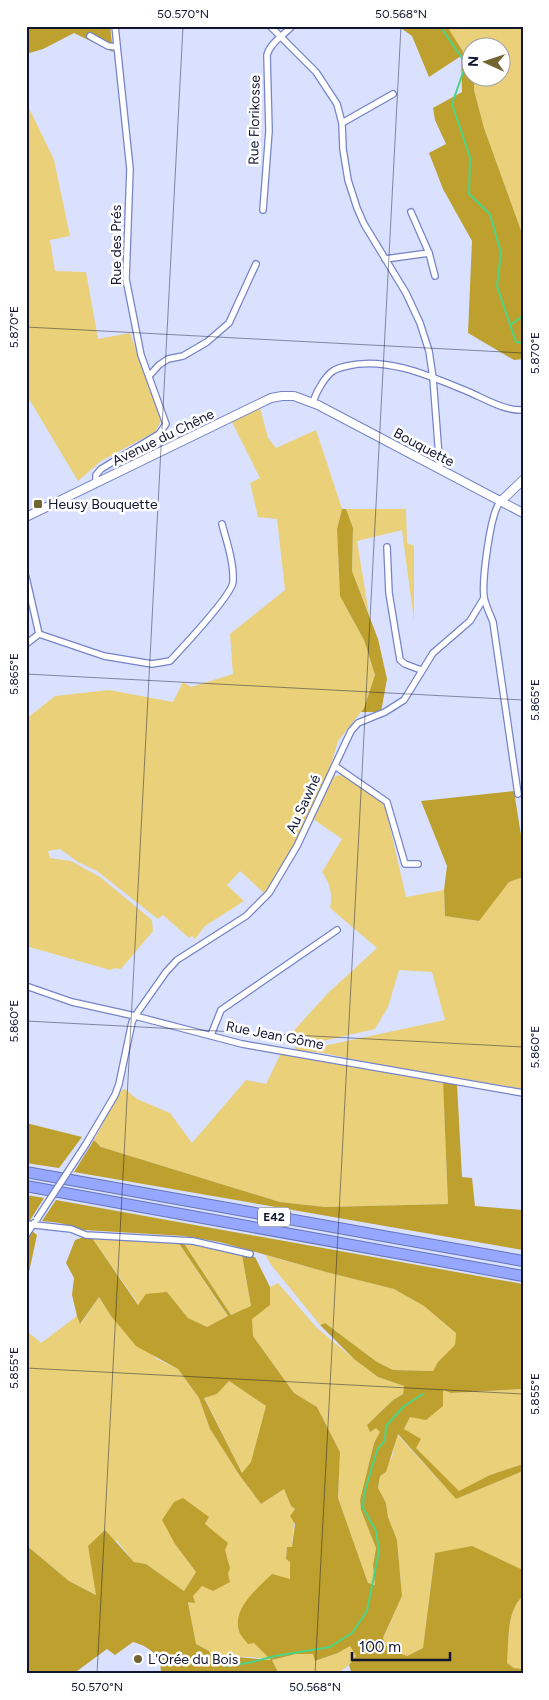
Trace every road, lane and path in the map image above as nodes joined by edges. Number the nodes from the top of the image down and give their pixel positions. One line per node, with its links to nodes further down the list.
1 (115, 26): 6 (street, Rue des Prés)
2 (270, 26): 5 (street)
3 (292, 26): 5 (street, Rue Florikosse)
4 (90, 36): 6 (street)
5 (281, 37): 8 (street); 9 (street, Rue Florikosse)
6 (117, 47): 15 (street, Rue des Prés)
7 (393, 94): 8 (street)
8 (342, 123): 12 (street)
9 (263, 210)
10 (411, 212): 11 (street)
11 (429, 253): 12 (street); 14 (street)
12 (385, 259): 16 (street)
13 (256, 264): 15 (street)
14 (436, 276)
15 (149, 376): 21 (street, Rue des Prés)
16 (433, 378): 17 (street); 18 (street); 19 (street)
17 (313, 403): 19 (main road, Bouquette); 21 (main road, Avenue du Chêne)
18 (523, 410)
19 (440, 470): 22 (main road, Bouquette)
20 (523, 480): 22 (main road)
21 (96, 483): 24 (main road, Avenue du Chêne)
22 (500, 502): 23 (main road, Bouquette); 28 (street)
23 (523, 513)
24 (26, 517)
25 (222, 524): 29 (street)
26 (387, 547): 31 (street)
27 (26, 577): 29 (street)
28 (484, 598): 31 (street, Au Sawhé); 33 (street)
29 (39, 634): 30 (street)
30 (26, 644)
31 (421, 670): 32 (street, Au Sawhé)
32 (335, 766): 34 (street); 37 (street, Au Sawhé)
33 (518, 794)
34 (418, 864)
35 (337, 930): 38 (street)
36 (26, 986): 37 (street, Rue Jean Gôme)
37 (135, 1016): 38 (street, Rue Jean Gôme); 42 (street, Au Sawhé, bridge)
38 (210, 1036): 39 (street, Rue Jean Gôme)
39 (523, 1093)
40 (26, 1172): 46 (highway, E42)
41 (26, 1186): 47 (highway, E42)
42 (35, 1222): 43 (street); 44 (street, Au Sawhé); 45 (street)
43 (26, 1224)
44 (26, 1235)
45 (250, 1254)
46 (523, 1261)
47 (523, 1276)

